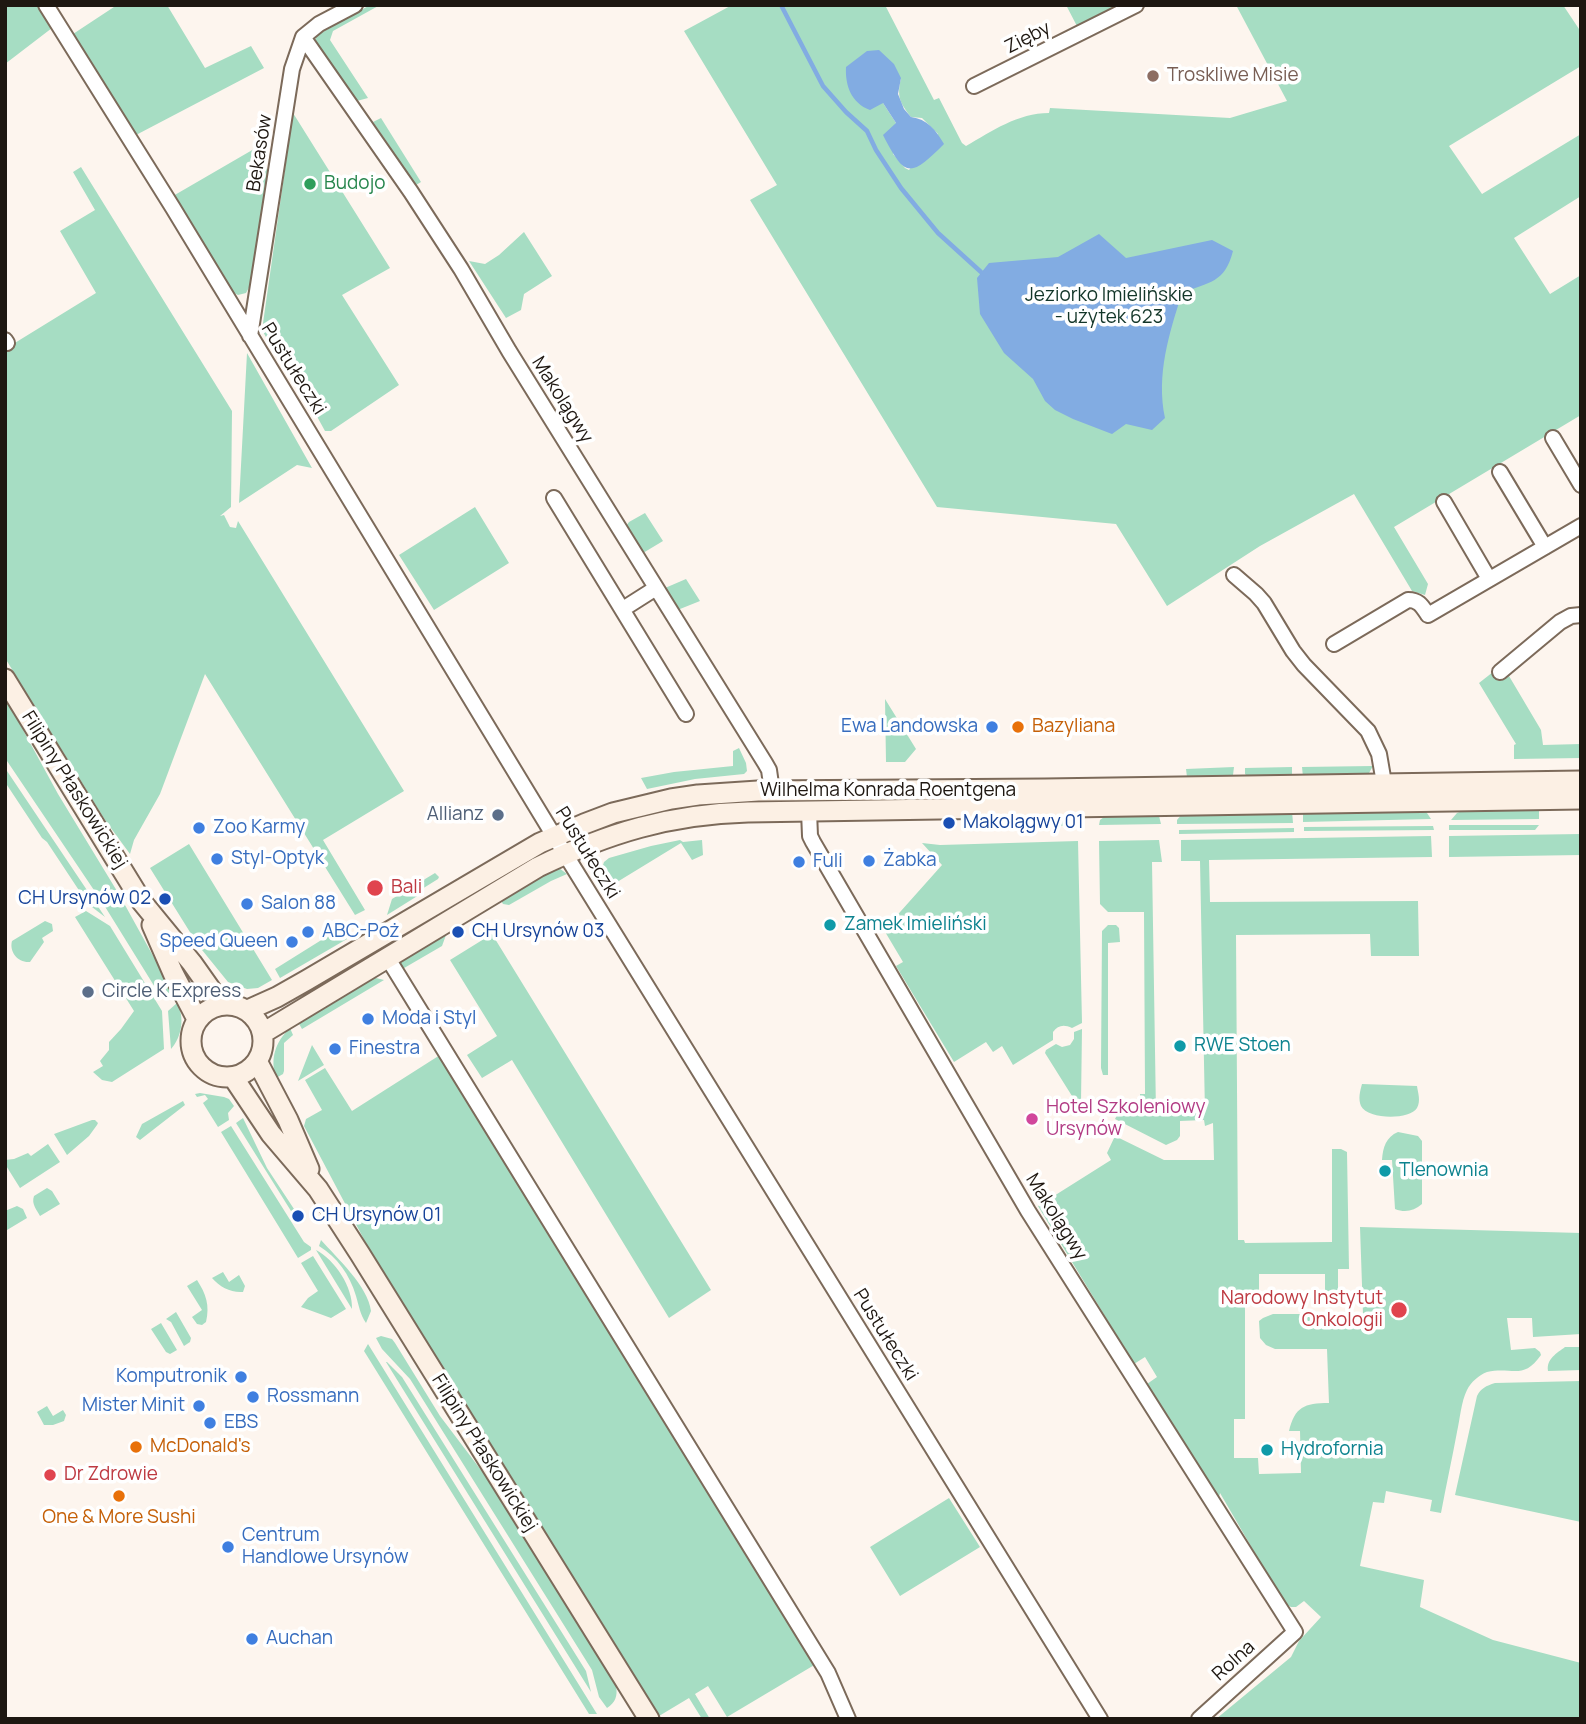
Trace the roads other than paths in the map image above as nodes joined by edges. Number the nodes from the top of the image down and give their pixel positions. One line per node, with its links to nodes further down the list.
1 (46, 5): 6 (street, Pustułeczki)
2 (355, 5): 4 (street)
3 (1136, 5): 5 (street, Zięby)
4 (303, 37): 6 (street, Bekasów); 16 (street, Makolągwy)
5 (974, 86)
6 (250, 337): 28 (street, Pustułeczki)
7 (1553, 438): 9 (street)
8 (1500, 472): 13 (street)
9 (1581, 485)
10 (554, 498): 17 (street)
11 (1444, 502): 15 (street)
12 (1581, 526): 13 (street)
13 (1545, 547): 15 (street)
14 (1234, 575): 24 (street)
15 (1489, 579): 19 (street)
16 (656, 588): 17 (street); 25 (street, Makolągwy)
17 (622, 609): 22 (street)
18 (1581, 615): 20 (street)
19 (1334, 644)
20 (1500, 671)
21 (5, 679): 30 (street, Filipiny Płaskowickiej)
22 (686, 714)
23 (1581, 780): 24 (street, Wilhelma Konrada Roentgena)
24 (1384, 783): 25 (street, Wilhelma Konrada Roentgena)
25 (772, 791): 28 (street, Wilhelma Konrada Roentgena)
26 (1581, 799): 27 (street, Wilhelma Konrada Roentgena)
27 (808, 811): 29 (street, Wilhelma Konrada Roentgena); 39 (street, Makolągwy)
28 (554, 836): 29 (street, Pustułeczki); 33 (street, Wilhelma Konrada Roentgena)
29 (565, 854): 31 (street, Wilhelma Konrada Roentgena); 42 (street, Pustułeczki)
30 (142, 902): 32 (street, Filipiny Płaskowickiej); 34 (street, Filipiny Płaskowickiej)
31 (387, 957): 35 (street, Wilhelma Konrada Roentgena); 41 (street)
32 (221, 1004): 33 (street); 34 (street)
33 (248, 1010): 35 (street)
34 (197, 1019): 37 (street)
35 (263, 1033): 36 (street)
36 (257, 1061): 37 (street); 38 (street, Filipiny Płaskowickiej)
37 (233, 1077): 38 (street, Filipiny Płaskowickiej)
38 (318, 1189): 40 (street, Filipiny Płaskowickiej)
39 (1296, 1632): 43 (street, Rolna)
40 (649, 1719)
41 (848, 1719)
42 (1100, 1719)
43 (1199, 1719)

